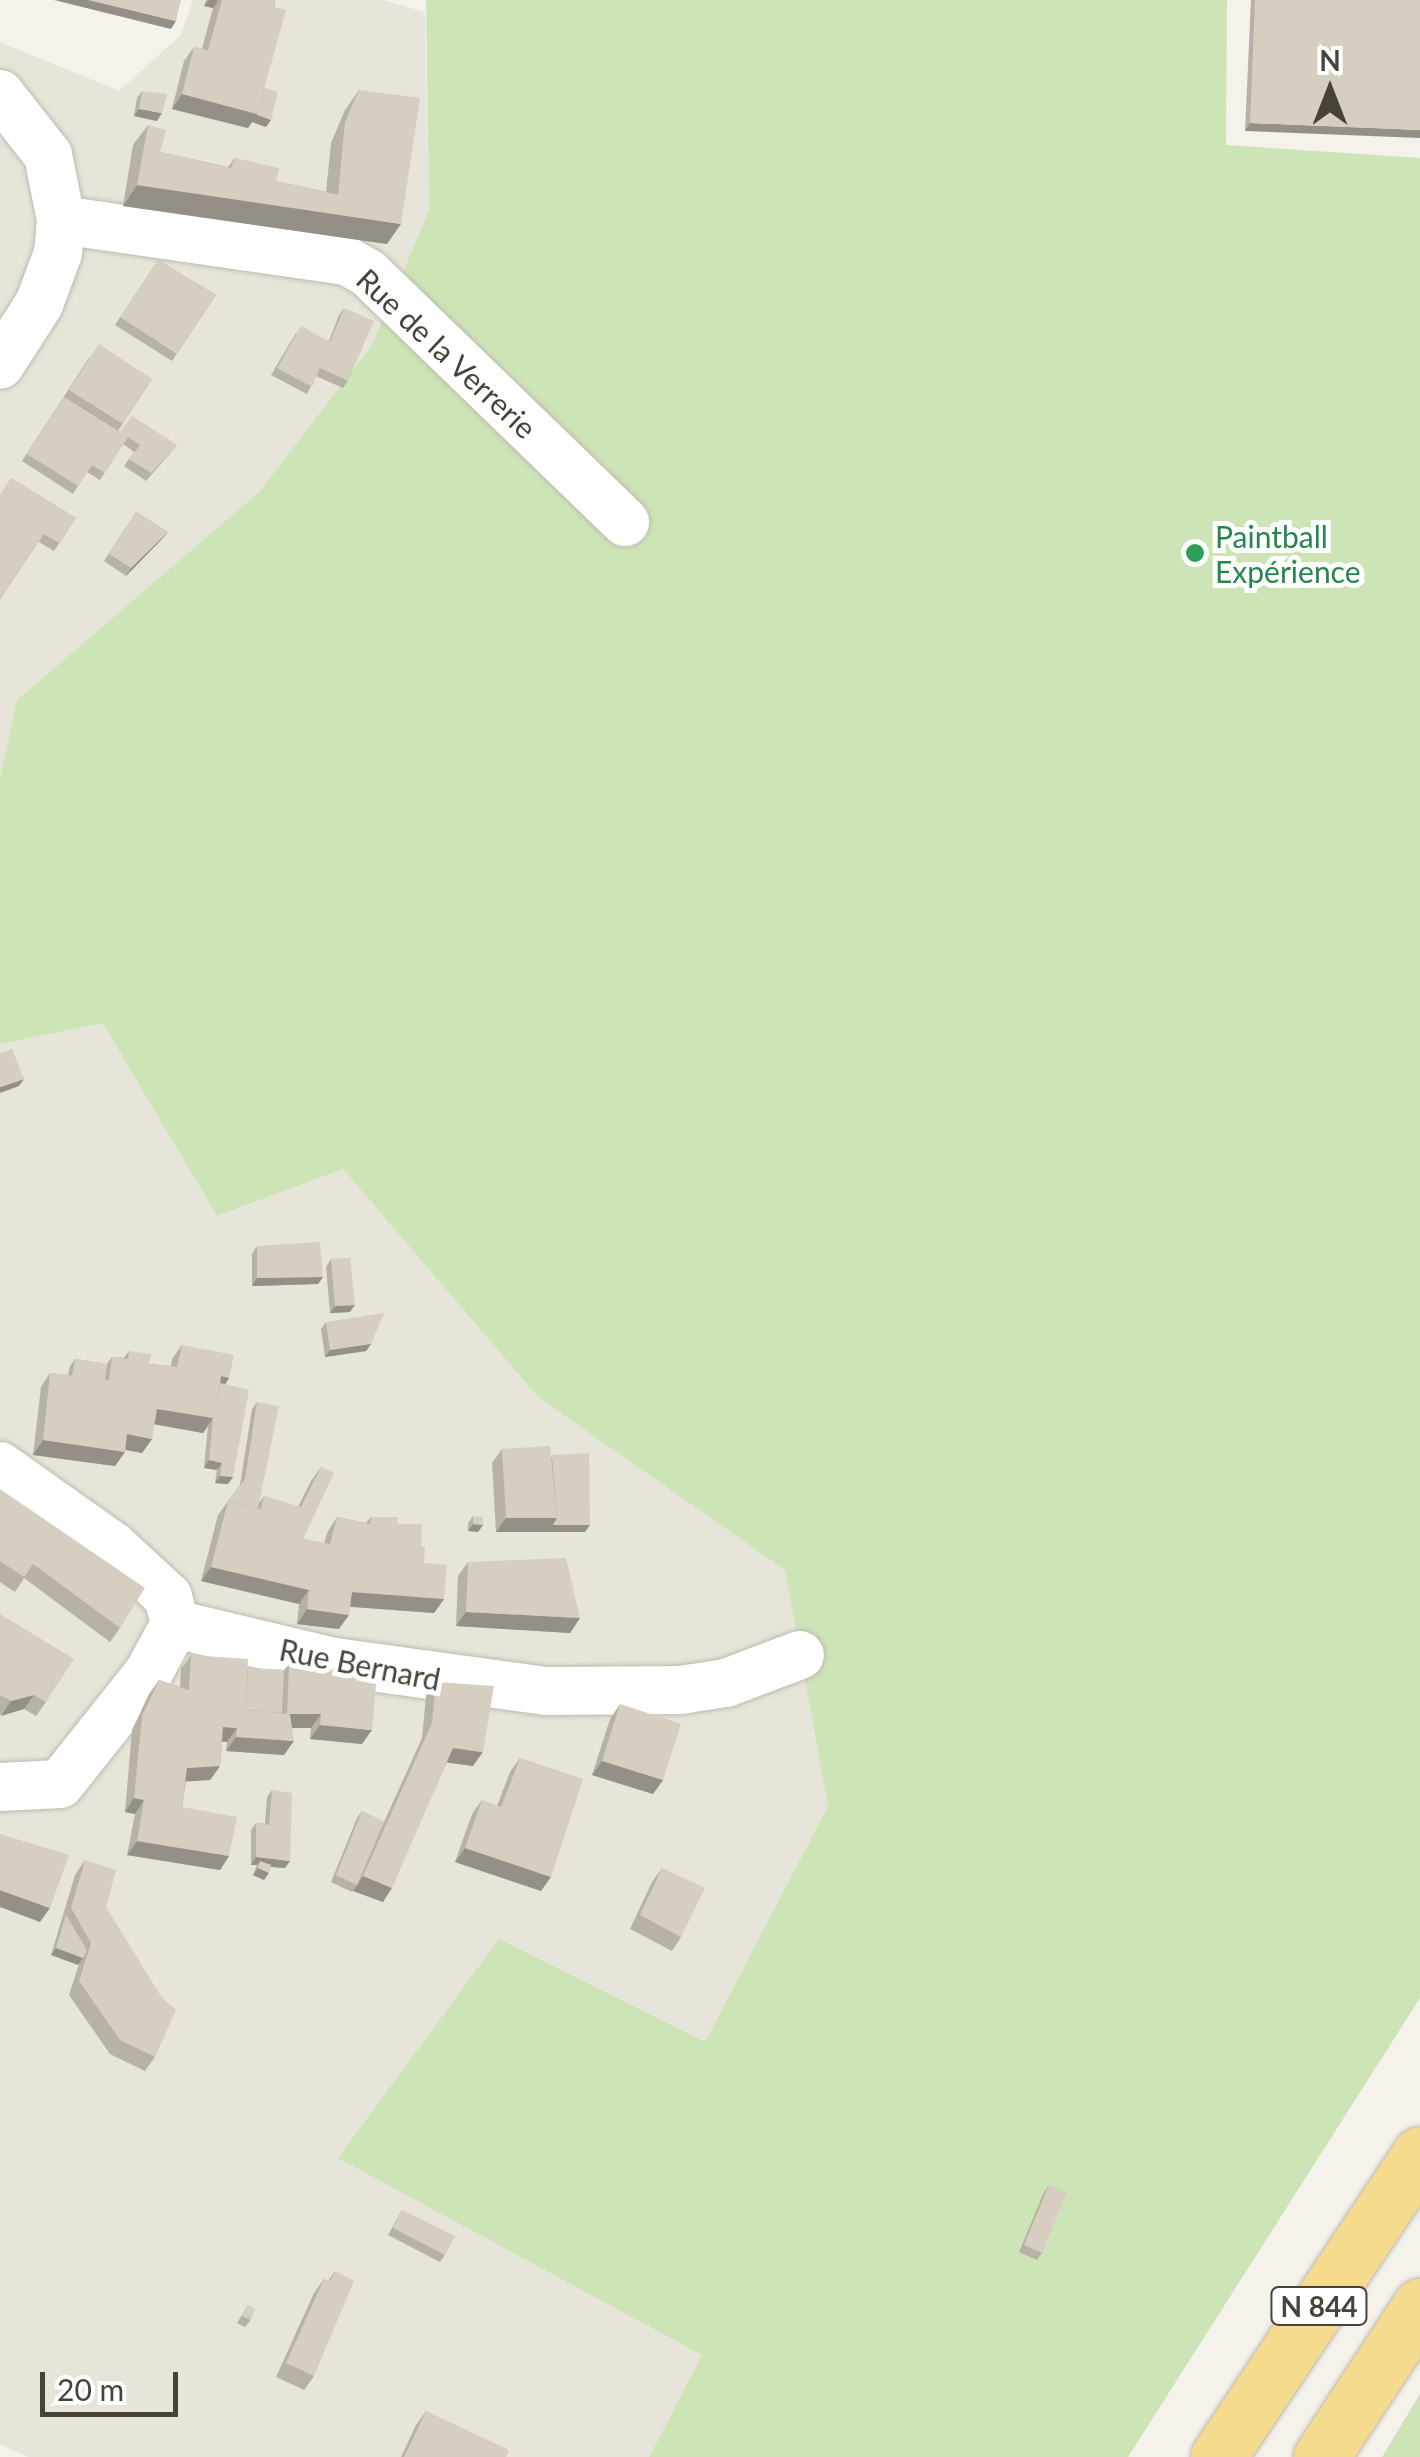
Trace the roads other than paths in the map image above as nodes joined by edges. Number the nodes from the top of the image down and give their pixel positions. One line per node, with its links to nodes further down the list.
1 (0, 94): 2 (street)
2 (61, 220): 3 (street); 4 (street, Rue de la Verrerie)
3 (0, 365)
4 (625, 522)
5 (0, 1466): 6 (street)
6 (175, 1624): 7 (street, Rue Bernard); 8 (street)
7 (800, 1655)
8 (0, 1787)
9 (1420, 2154): 11 (highway, N 844)
10 (1420, 2306): 12 (highway, N 844)
11 (1218, 2457)
12 (1321, 2457)

